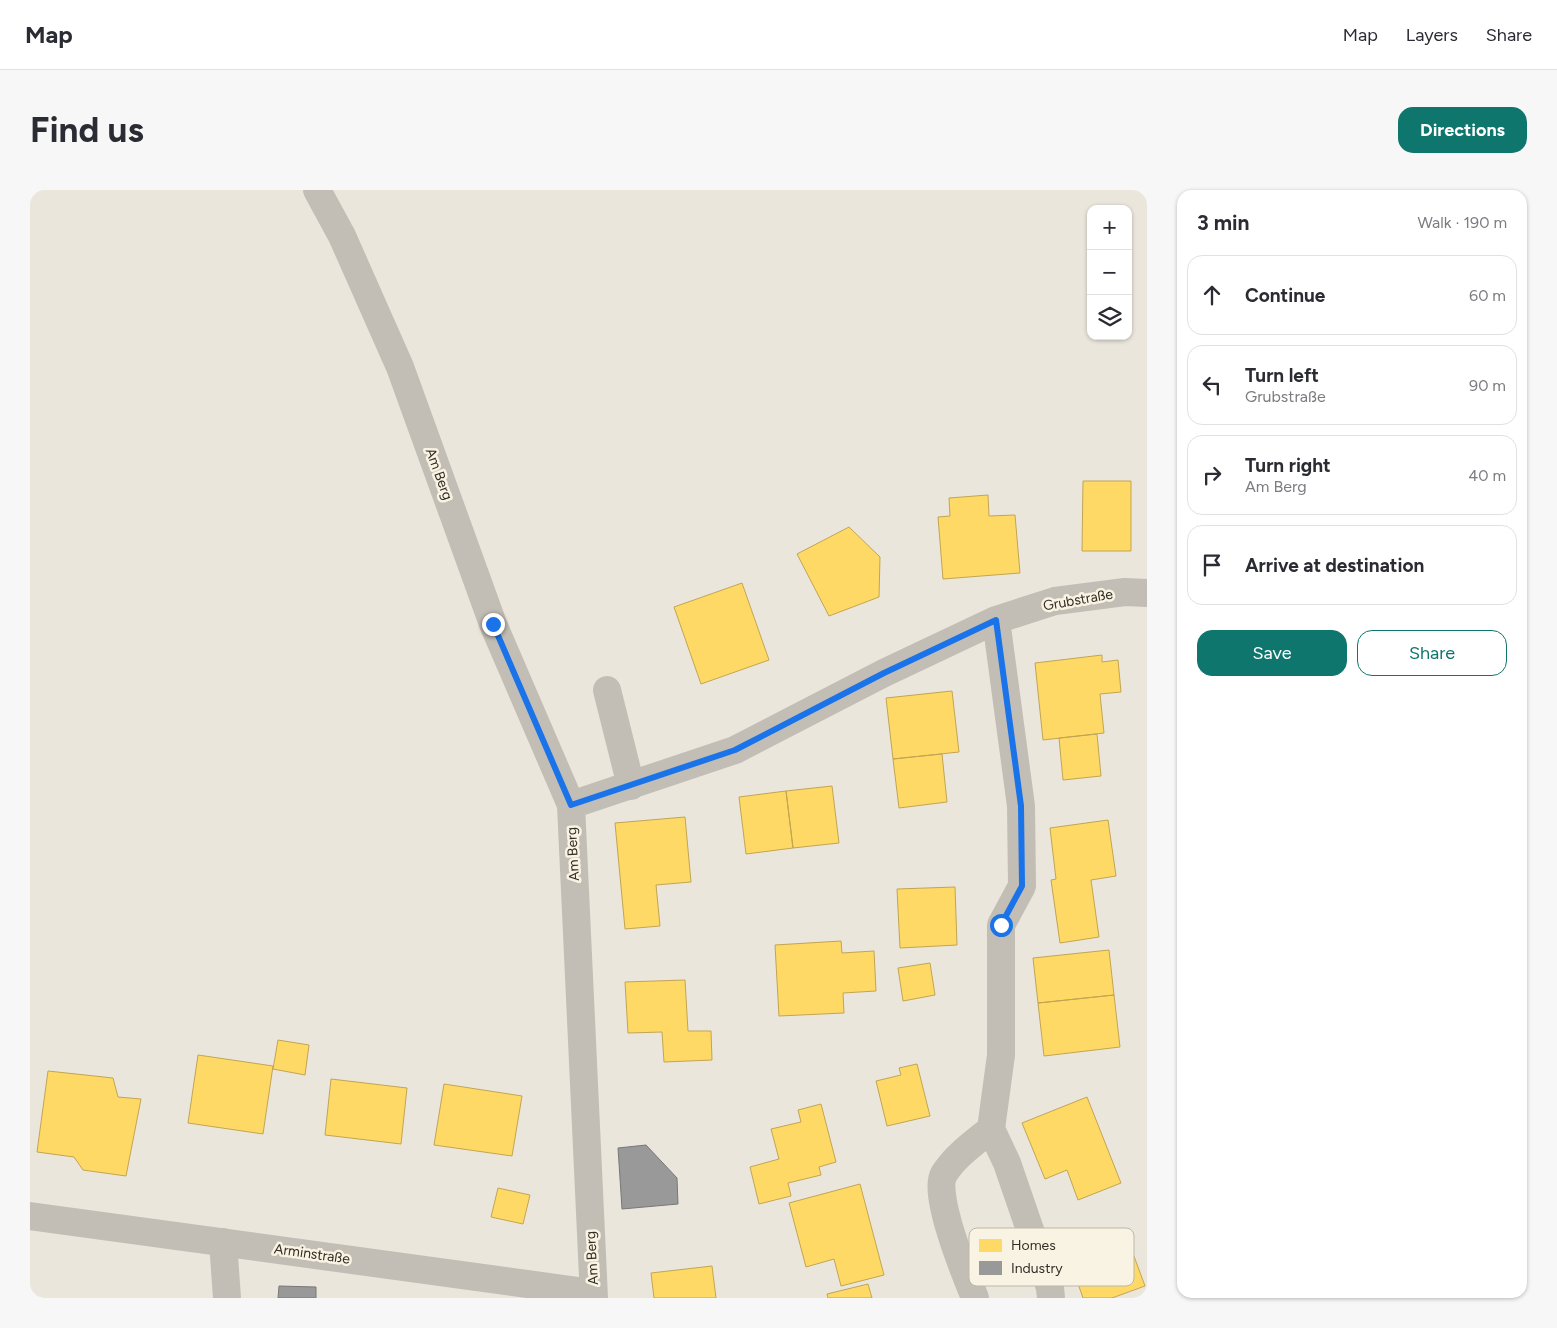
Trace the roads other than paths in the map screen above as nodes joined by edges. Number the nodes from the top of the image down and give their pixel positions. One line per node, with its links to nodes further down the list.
1 (317, 190): 6 (street, Am Berg)
2 (1147, 594): 3 (street, Grubstraße)
3 (996, 620): 5 (street, Grubstraße); 7 (street)
4 (607, 690): 5 (street)
5 (631, 786): 6 (street, Grubstraße)
6 (571, 805): 13 (street, Am Berg)
7 (991, 1129): 9 (street); 11 (street)
8 (30, 1216): 10 (street, Arminstraße)
9 (1029, 1228)
10 (223, 1242): 13 (street, Arminstraße); 14 (street)
11 (969, 1283)
12 (970, 1286): 15 (street)
13 (594, 1296)
14 (227, 1298)
15 (975, 1298)

